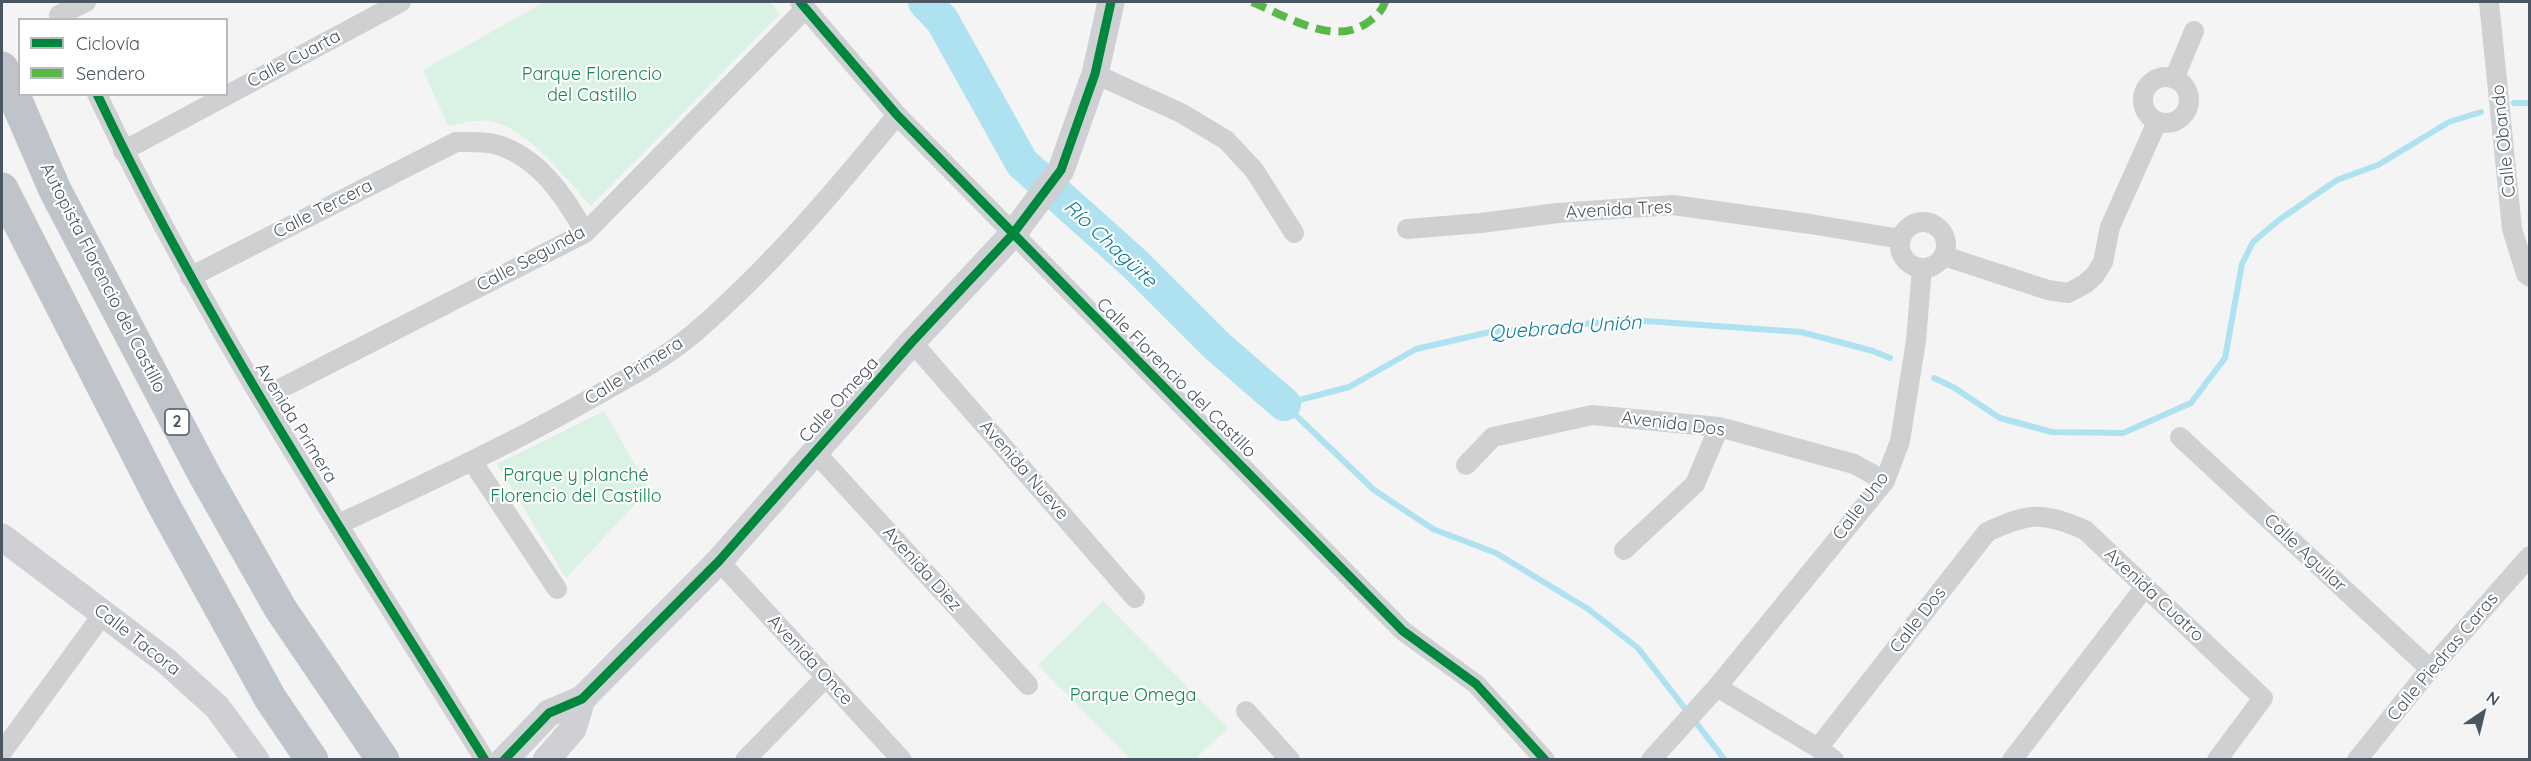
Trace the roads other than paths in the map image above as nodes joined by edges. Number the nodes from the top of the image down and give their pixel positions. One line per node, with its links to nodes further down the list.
1 (86, 2): 6 (street)
2 (401, 2): 11 (street, Calle Cuarta)
3 (1110, 2): 9 (street, Calle Omega)
4 (2489, 2): 26 (street, Calle Obando)
5 (803, 5): 14 (street, Calle Florencio del Castillo); 19 (street, Calle Segunda)
6 (58, 12)
7 (2194, 31): 10 (street)
8 (2, 68): 56 (highway, Autopista Florencio del Castillo / 2)
9 (1095, 74): 20 (street); 21 (street, Calle Omega)
10 (2174, 79): 15 (street); 15 (street)
11 (228, 95)
12 (98, 96): 16 (street, Avenida Primera)
13 (226, 96): 16 (street, Calle Cuarta)
14 (897, 115): 21 (street, Calle Florencio del Castillo); 32 (street, Calle Primera)
15 (2157, 122): 23 (street)
16 (123, 151): 25 (street, Avenida Primera)
17 (2, 189): 55 (highway)
18 (1407, 229): 22 (street, Avenida Tres)
19 (585, 233): 25 (street, Calle Tercera); 28 (street, Calle Segunda)
20 (1294, 233)
21 (1012, 235): 27 (street, Calle Omega); 63 (street, Calle Florencio del Castillo)
22 (1901, 239): 23 (street); 24 (street)
23 (1944, 256): 24 (street)
24 (1922, 268): 34 (street, Calle Uno)
25 (190, 277): 28 (street, Avenida Primera)
26 (2529, 277)
27 (912, 342): 31 (street, Calle Omega); 43 (street, Avenida Nueve)
28 (262, 398): 36 (street, Avenida Primera)
29 (1719, 427): 33 (street, Avenida Dos); 34 (street, Avenida Dos); 38 (street)
30 (2180, 437): 45 (street, Calle Aguilar)
31 (815, 452): 40 (street, Calle Omega); 47 (street, Avenida Diez)
32 (472, 461): 36 (street, Calle Primera); 42 (street)
33 (1466, 465)
34 (1885, 481): 48 (street, Calle Uno)
35 (2034, 518): 41 (street, Avenida Cuatro); 51 (street, Calle Dos)
36 (339, 524): 57 (street, Avenida Primera)
37 (2, 537): 44 (street, Calle Tacora)
38 (1624, 550)
39 (2529, 556): 45 (street, Calle Piedras Caras)
40 (719, 561): 46 (street, Avenida Once); 49 (street, Calle Omega)
41 (2145, 587): 66 (street); 67 (street, Avenida Cuatro)
42 (557, 589)
43 (1136, 598)
44 (104, 614): 52 (street); 54 (street, Calle Tacora)
45 (2430, 669): 53 (street, Calle Piedras Caras)
46 (825, 678): 60 (street); 61 (street, Avenida Once)
47 (1028, 685)
48 (1717, 687): 51 (street); 64 (street, Calle Uno)
49 (582, 699): 58 (street, Calle Omega); 59 (street, Calle Omega)
50 (1246, 711): 62 (street)
51 (1818, 748): 65 (street)
52 (2, 752)
53 (2362, 758)
54 (256, 759)
55 (312, 759)
56 (383, 759)
57 (485, 759)
58 (504, 759)
59 (546, 759)
60 (746, 759)
61 (902, 759)
62 (1290, 759)
63 (1545, 759)
64 (1651, 759)
65 (1834, 759)
66 (2012, 759)
67 (2217, 759)

